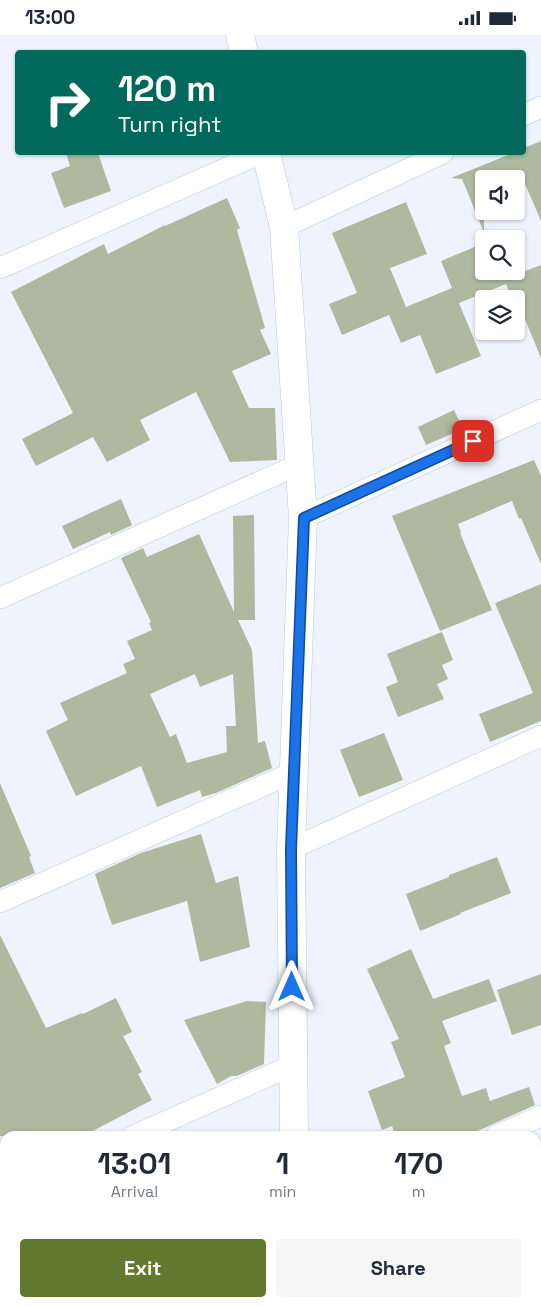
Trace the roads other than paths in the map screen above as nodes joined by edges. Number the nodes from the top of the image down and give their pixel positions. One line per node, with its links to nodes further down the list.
1 (240, 35): 2 (street)
2 (243, 50)
3 (541, 107): 4 (street)
4 (526, 114)
5 (256, 155): 9 (street)
6 (266, 155): 8 (street)
7 (439, 155): 8 (street)
8 (284, 227): 11 (street)
9 (0, 268)
10 (541, 410): 12 (street)
11 (300, 464): 12 (street); 13 (street)
12 (304, 518): 15 (street)
13 (0, 598)
14 (541, 736): 16 (street)
15 (294, 772): 16 (street); 17 (street)
16 (291, 849): 18 (street)
17 (0, 901)
18 (293, 1065): 20 (street); 21 (street)
19 (541, 1116): 22 (street)
20 (144, 1131)
21 (294, 1131)
22 (507, 1131)

